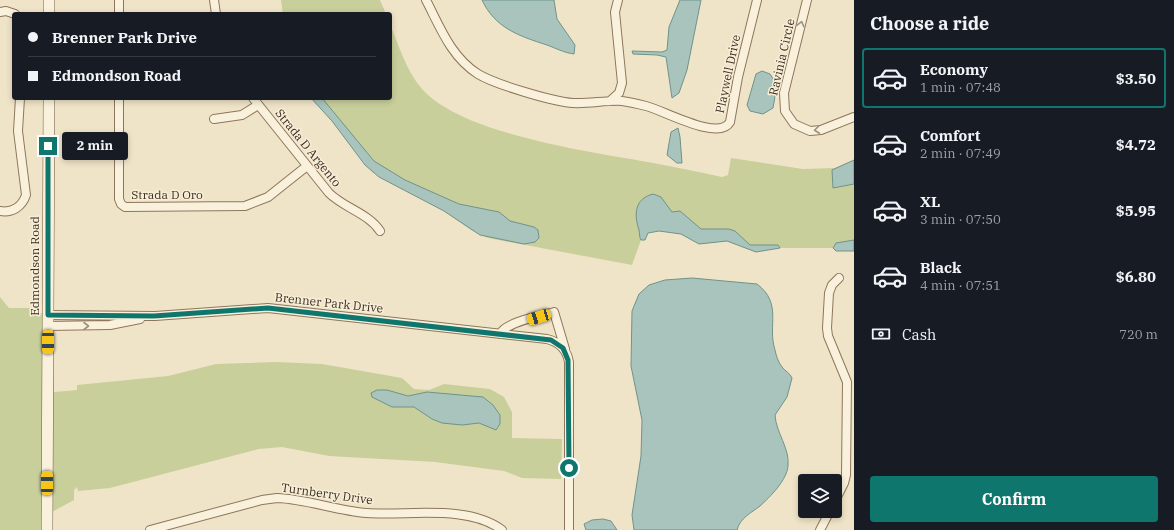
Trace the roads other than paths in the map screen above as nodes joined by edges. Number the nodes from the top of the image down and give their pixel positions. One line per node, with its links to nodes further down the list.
1 (49, 0): 9 (street)
2 (119, 0): 10 (street)
3 (214, 0): 11 (street)
4 (426, 0): 17 (street)
5 (617, 0): 17 (street)
6 (757, 0): 17 (street, Playwell Drive)
7 (807, 0): 19 (street, Ravinia Circle, one-way to 7)
8 (0, 12): 12 (street)
9 (49, 12)
10 (119, 12)
11 (216, 12)
12 (12, 13)
13 (20, 100): 22 (street)
14 (49, 100): 25 (street, Edmondson Road)
15 (119, 100): 21 (street, Strada D Oro)
16 (254, 100): 18 (street, Strada D Argento)
17 (610, 101)
18 (258, 105): 20 (street, Strada D Argento); 21 (street, Strada D Argento)
19 (854, 117)
20 (214, 119)
21 (307, 166): 23 (street, Strada D Argento)
22 (0, 211)
23 (380, 231)
24 (839, 278): 28 (street)
25 (48, 321): 26 (street, Brenner Park Drive); 30 (street, Edmondson Road)
26 (500, 334): 27 (street, Brenner Park Drive); 27 (street)
27 (566, 353): 33 (street)
28 (842, 487)
29 (826, 518): 34 (street)
30 (47, 530)
31 (150, 530): 32 (street, Turnberry Drive)
32 (502, 530)
33 (569, 530)
34 (820, 530)

